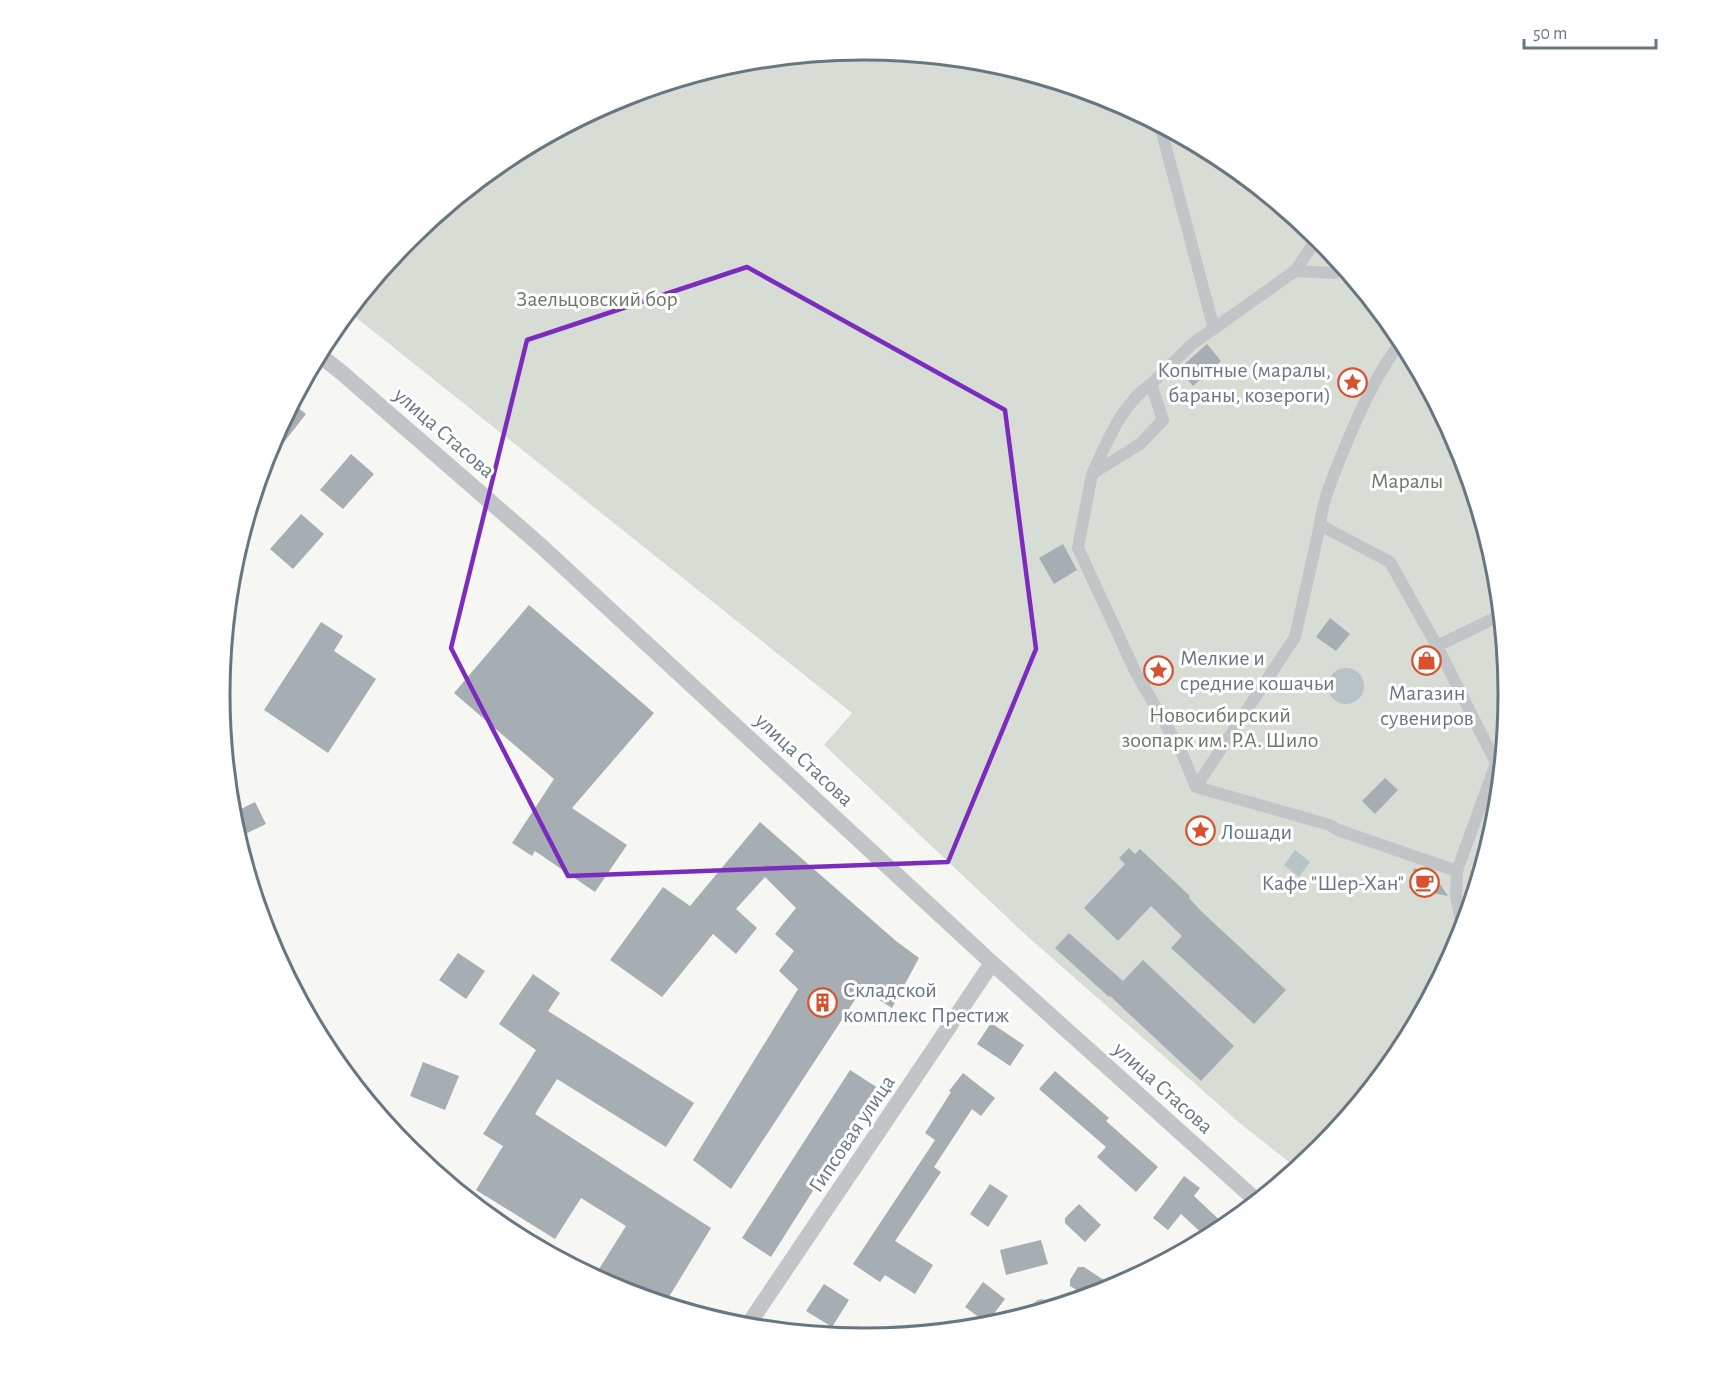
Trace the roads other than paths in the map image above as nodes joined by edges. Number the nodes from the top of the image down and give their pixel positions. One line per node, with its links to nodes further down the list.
1 (1168, 138): 5 (street)
2 (1312, 245): 3 (street)
3 (1295, 271): 4 (street); 5 (street)
4 (1336, 271)
5 (1214, 329): 8 (street)
6 (1396, 348): 10 (street)
7 (325, 360): 18 (street, улица Стасова)
8 (1152, 384): 9 (street); 9 (street)
9 (1092, 474): 15 (street)
10 (1320, 525): 12 (street); 15 (street)
11 (1494, 618): 12 (street)
12 (1437, 645): 13 (street)
13 (1495, 760)
14 (1494, 769): 16 (street)
15 (1196, 787): 16 (street)
16 (1457, 872): 17 (street)
17 (1459, 913)
18 (992, 963): 19 (street, улица Стасова); 20 (street, Гипсовая улица)
19 (1252, 1196)
20 (752, 1319)

